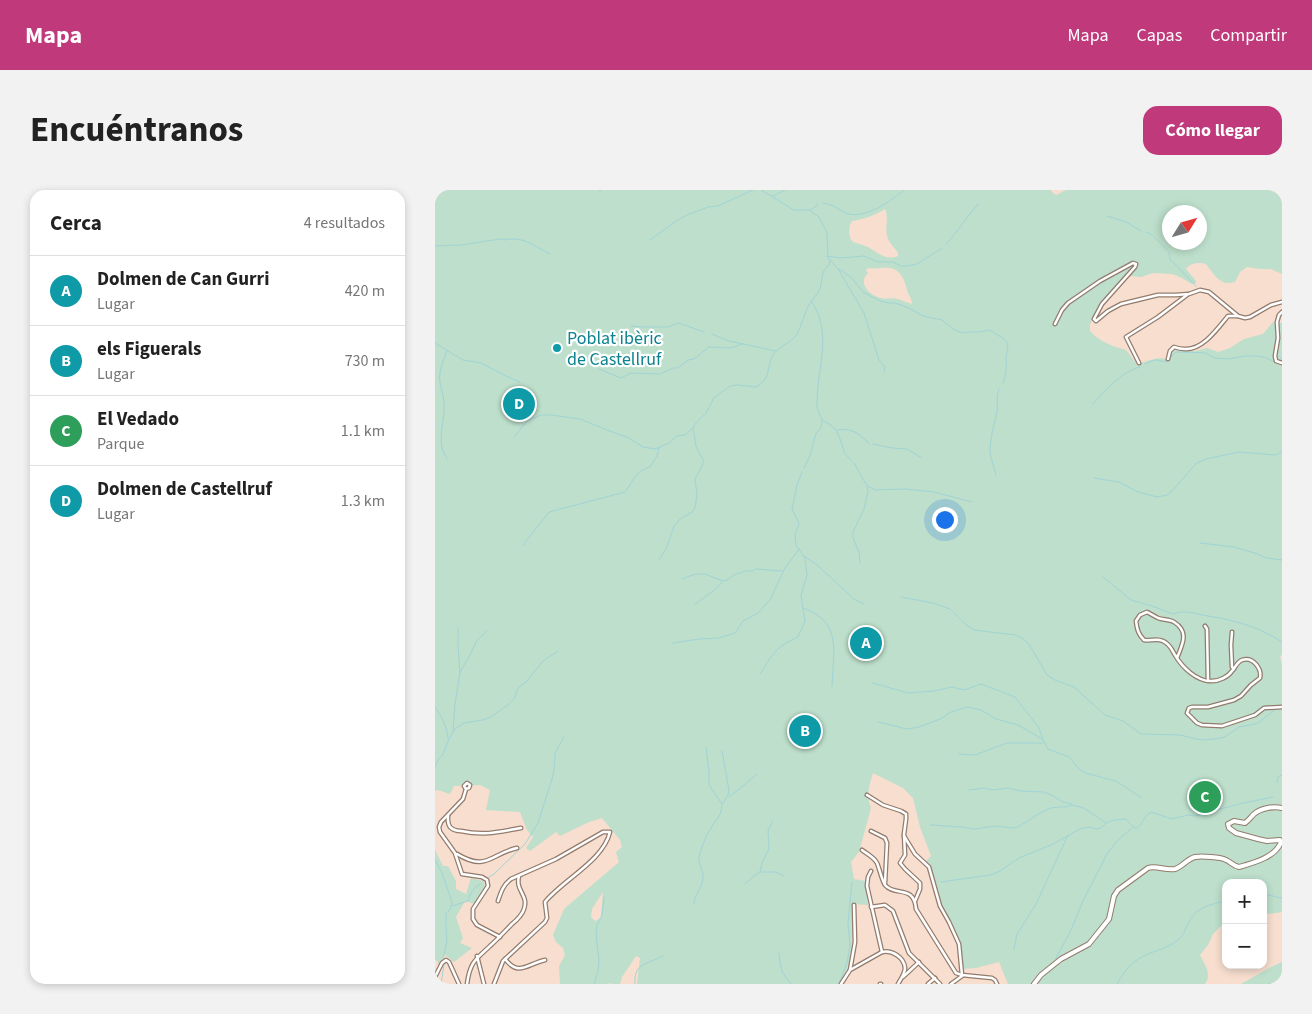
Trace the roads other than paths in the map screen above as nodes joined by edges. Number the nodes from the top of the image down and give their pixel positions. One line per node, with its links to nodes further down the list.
1 (1189, 294): 4 (street); 5 (street); 7 (street)
2 (1282, 302): 4 (street)
3 (1282, 312): 8 (street)
4 (1238, 316): 6 (street)
5 (1055, 324)
6 (1168, 359)
7 (1139, 363)
8 (1282, 363)
9 (1205, 626): 13 (street)
10 (1232, 632): 12 (street)
11 (1177, 658): 11 (street); 13 (street)
12 (1234, 669): 13 (street); 14 (street)
13 (1208, 681)
14 (1282, 707)
15 (467, 789): 18 (street)
16 (867, 795): 21 (street)
17 (1282, 808): 53 (main road)
18 (448, 815): 19 (street); 24 (street)
19 (521, 828)
20 (871, 831): 27 (street)
21 (904, 836): 29 (street); 39 (street)
22 (517, 848): 24 (street)
23 (862, 850): 27 (street)
24 (455, 853): 32 (street)
25 (871, 871): 31 (street)
26 (519, 876): 28 (street); 32 (street); 35 (street)
27 (885, 885): 29 (street)
28 (498, 901)
29 (915, 901): 39 (street)
30 (854, 905): 38 (street)
31 (871, 907): 33 (street); 37 (street)
32 (500, 937): 34 (street)
33 (882, 952): 38 (street); 41 (street)
34 (477, 956): 44 (street); 45 (street)
35 (505, 959): 36 (street); 46 (street)
36 (545, 960)
37 (919, 962): 41 (street); 42 (street)
38 (850, 970): 47 (street)
39 (962, 975): 51 (street); 52 (street)
40 (435, 977): 43 (street)
41 (902, 978): 48 (street)
42 (935, 978): 49 (street); 50 (street)
43 (459, 984)
44 (467, 984)
45 (484, 984)
46 (495, 984)
47 (841, 984)
48 (898, 984)
49 (927, 984)
50 (940, 984)
51 (951, 984)
52 (997, 984)
53 (1034, 984)

